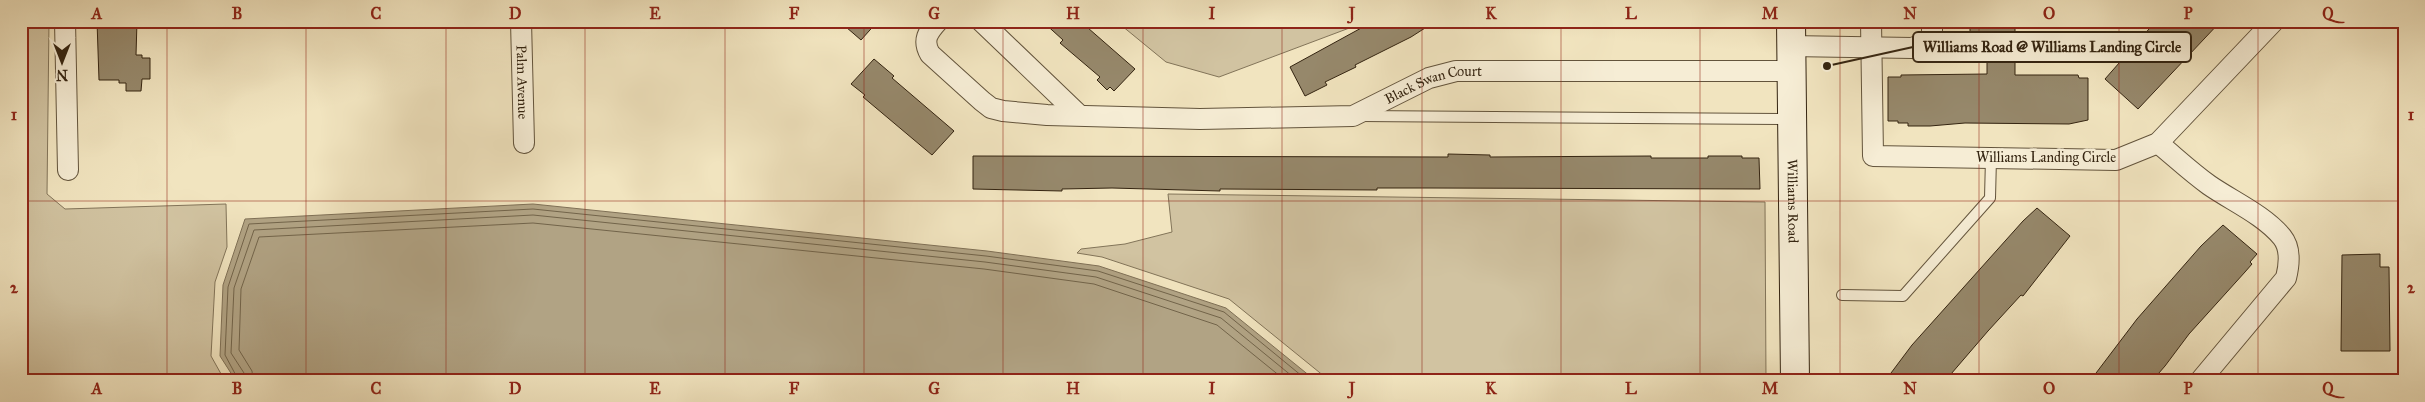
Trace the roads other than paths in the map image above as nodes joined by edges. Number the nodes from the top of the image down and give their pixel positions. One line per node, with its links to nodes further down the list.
1 (65, 21): 16 (street)
2 (521, 21): 13 (street, Palm Avenue)
3 (938, 21): 10 (street, Black Swan Court)
4 (981, 21): 10 (street)
5 (1871, 21): 9 (street, Williams Landing Circle)
6 (1932, 21): 9 (street)
7 (2274, 21): 14 (street, Williams Landing Circle)
8 (1791, 46): 9 (street); 11 (street, Black Swan Court); 12 (street, Williams Road)
9 (1871, 47): 15 (street, Williams Landing Circle)
10 (1079, 115): 11 (street, Black Swan Court)
11 (1353, 116): 12 (lane)
12 (1794, 120): 18 (street, Williams Road)
13 (524, 143)
14 (2158, 143): 15 (street, Williams Landing Circle); 19 (street)
15 (1991, 158): 17 (lane)
16 (68, 170)
17 (1842, 294)
18 (1795, 381)
19 (2200, 381)

